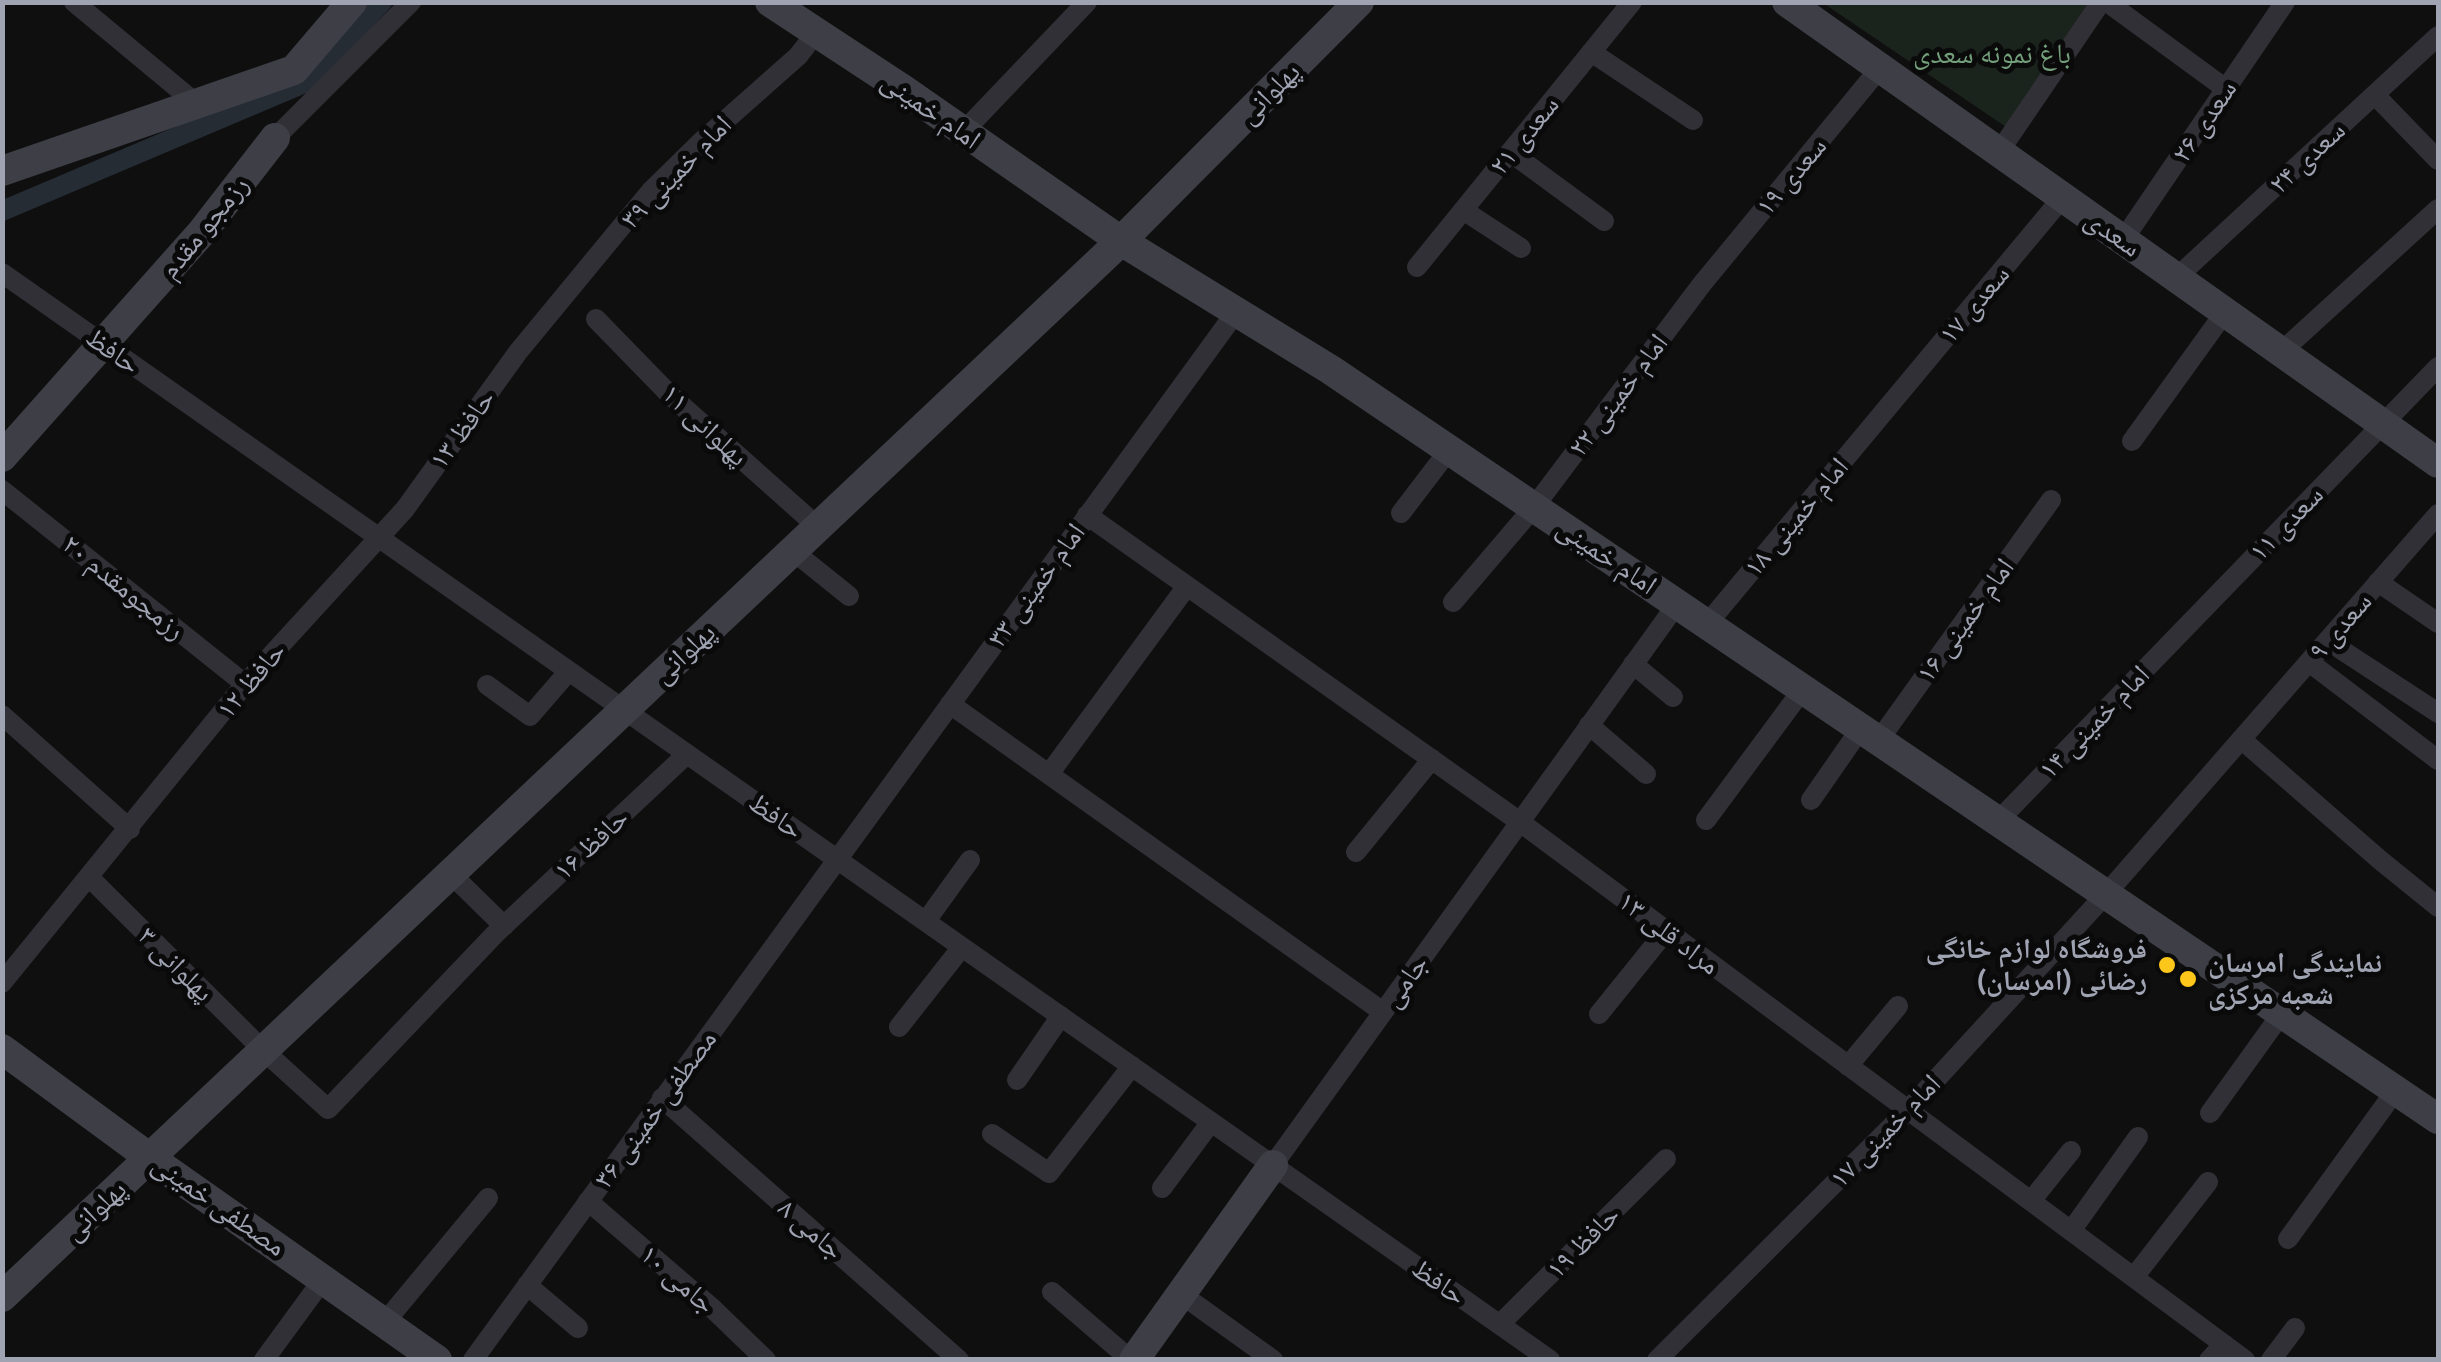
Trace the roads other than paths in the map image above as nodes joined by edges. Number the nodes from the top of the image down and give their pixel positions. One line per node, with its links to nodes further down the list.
1 (74, 2): 17 (street)
2 (411, 2): 20 (street, رزمجو مقدم)
3 (770, 2): 11 (main road, امام خمینی)
4 (1088, 2): 19 (street)
5 (1358, 2): 30 (main road, پهلوانی)
6 (1632, 2): 13 (street, سعدی ۲۱)
7 (1788, 2): 14 (main road, سعدی)
8 (2104, 2): 15 (street); 22 (street)
9 (2285, 2): 15 (street, سعدی ۲۶)
10 (345, 5): 17 (main road)
11 (816, 33): 19 (main road, امام خمینی); 38 (street, امام خمینی ۳۹)
12 (2438, 36): 16 (street, سعدی ۲۴)
13 (1591, 52): 18 (street); 21 (street, سعدی ۲۱)
14 (1880, 68): 22 (main road, سعدی); 35 (street, سعدی ۱۹)
15 (2226, 88): 29 (street, سعدی ۲۶)
16 (2375, 95): 23 (street); 34 (street, سعدی ۲۴)
17 (198, 105): 24 (main road)
18 (1692, 120)
19 (963, 132): 30 (main road, امام خمینی)
20 (275, 138): 40 (main road, رزمجو مقدم)
21 (1510, 152): 27 (street, سعدی ۲۱); 28 (street)
22 (1999, 152): 25 (main road, سعدی)
23 (2438, 160)
24 (2, 171)
25 (2063, 198): 29 (main road, سعدی); 43 (street, سعدی ۱۷)
26 (2438, 208): 41 (street)
27 (1463, 210): 31 (street); 32 (street, سعدی ۲۱)
28 (1604, 221)
29 (2122, 240): 34 (main road, سعدی)
30 (1120, 241): 36 (main road, امام خمینی); 55 (main road, پهلوانی)
31 (1521, 248)
32 (1416, 267)
33 (2, 273): 40 (street, حافظ)
34 (2176, 278): 37 (main road, سعدی)
35 (1702, 284): 51 (street, امام خمینی ۲۲)
36 (1236, 312): 46 (main road, امام خمینی); 54 (street, امام خمینی ۳۳)
37 (2224, 312): 41 (main road, سعدی); 45 (street)
38 (544, 319): 56 (street, حافظ ۱۳)
39 (596, 319): 55 (street, پهلوانی ۱۱)
40 (104, 344): 47 (main road, رزمجو مقدم); 56 (street, حافظ)
41 (2281, 352): 44 (main road, سعدی)
42 (2438, 367): 44 (street, سعدی ۱۱)
43 (1885, 410): 65 (street, امام خمینی ۱۸)
44 (2382, 424): 48 (main road, سعدی); 63 (street, سعدی ۱۱)
45 (2132, 441)
46 (1449, 450): 51 (main road, امام خمینی); 52 (street)
47 (2, 457)
48 (2438, 464)
49 (2, 490): 70 (street, رزمجومقدم ۲۰)
50 (2052, 500): 79 (street, امام خمینی ۱۶)
51 (1534, 507): 61 (street, امام خمینی ۲۲); 62 (main road, امام خمینی)
52 (1400, 513)
53 (2438, 514): 58 (street, سعدی ۹)
54 (1087, 515): 59 (street, مراد قلی ۱۳); 74 (street, امام خمینی ۳۳)
55 (818, 528): 57 (main road, پهلوانی)
56 (378, 536): 69 (street, حافظ); 70 (street, حافظ ۱۲)
57 (794, 550): 60 (street); 75 (main road, پهلوانی)
58 (2378, 582): 64 (street); 66 (street, سعدی ۹)
59 (1186, 586): 82 (street, مراد قلی ۱۳); 84 (street)
60 (849, 596)
61 (1452, 602)
62 (1676, 604): 65 (main road, امام خمینی); 68 (street, جامی)
63 (2190, 622): 88 (street, امام خمینی ۱۴)
64 (2438, 623)
65 (1707, 624): 72 (main road, امام خمینی)
66 (2328, 640): 67 (street, سعدی ۹); 76 (street)
67 (2309, 662): 80 (street, سعدی ۹); 83 (street)
68 (1633, 664): 73 (street); 78 (street, جامی)
69 (569, 671): 71 (street); 75 (street, حافظ)
70 (245, 684): 90 (street, حافظ ۱۲)
71 (487, 684)
72 (1804, 689): 79 (main road, امام خمینی); 87 (street)
73 (1673, 696)
74 (950, 704): 84 (street); 92 (street, امام خمینی ۳۳)
75 (624, 710): 81 (street, حافظ); 94 (main road, پهلوانی)
76 (2438, 712)
77 (2, 716): 90 (street)
78 (1589, 726): 85 (street); 89 (street, جامی)
79 (1870, 734): 86 (street, امام خمینی ۱۶); 88 (main road, امام خمینی)
80 (2241, 739): 96 (street, سعدی ۹); 97 (street)
81 (688, 754): 92 (street, حافظ); 99 (street, حافظ ۱۶)
82 (1432, 759): 89 (street, مراد قلی ۱۳); 91 (street)
83 (2438, 760)
84 (1049, 774): 104 (street)
85 (1646, 774)
86 (1811, 800)
87 (1706, 820)
88 (1998, 821): 96 (main road, امام خمینی)
89 (1520, 822): 100 (street, مراد قلی ۱۳); 104 (street, جامی)
90 (130, 829): 95 (street, حافظ ۱۲)
91 (1356, 852)
92 (837, 859): 98 (street, حافظ); 115 (street, مصطفی خمینی ۳۶)
93 (970, 860): 98 (street)
94 (450, 874): 99 (street); 110 (main road, پهلوانی)
95 (89, 877): 102 (street, حافظ ۱۲); 110 (street, پهلوانی ۳)
96 (2106, 894): 105 (main road, امام خمینی); 117 (street, امام خمینی ۱۷)
97 (2438, 907)
98 (926, 922): 101 (street, حافظ)
99 (500, 930): 116 (street, حافظ ۱۶)
100 (1666, 931): 106 (street); 112 (street, مراد قلی ۱۳)
101 (962, 947): 107 (street, حافظ); 108 (street)
102 (2, 983)
103 (1898, 1006): 112 (street)
104 (1383, 1012): 126 (street, جامی)
105 (2282, 1013): 114 (main road, امام خمینی); 118 (street)
106 (1598, 1014)
107 (1062, 1016): 111 (street, حافظ); 113 (street)
108 (899, 1027)
109 (2, 1049): 124 (main road, مصطفی خمینی)
110 (264, 1050): 116 (street, پهلوانی ۳); 124 (main road, پهلوانی)
111 (1132, 1066): 120 (street, حافظ); 121 (street)
112 (1848, 1066): 117 (street, مراد قلی ۱۳)
113 (1017, 1080)
114 (2396, 1090): 119 (main road, امام خمینی); 133 (street)
115 (662, 1098): 130 (street, مصطفی خمینی ۳۶); 149 (street, جامی ۸)
116 (328, 1109)
117 (1908, 1110): 131 (street, مراد قلی ۱۳); 153 (street, امام خمینی ۱۷)
118 (2210, 1114)
119 (2438, 1119)
120 (1211, 1122): 126 (street, حافظ); 128 (street)
121 (992, 1134)
122 (2138, 1138): 132 (street)
123 (2071, 1151): 131 (street)
124 (150, 1158): 134 (main road, مصطفی خمینی); 139 (main road, پهلوانی)
125 (1666, 1159): 141 (street, حافظ ۱۹)
126 (1273, 1165): 138 (main road, جامی); 141 (street, حافظ)
127 (2208, 1182): 135 (street)
128 (1162, 1188)
129 (488, 1198): 140 (street)
130 (588, 1201): 136 (street, مصطفی خمینی ۳۶); 148 (street, جامی ۱۰)
131 (2031, 1201): 132 (street, مراد قلی ۱۳)
132 (2072, 1231): 135 (street, مراد قلی ۱۳)
133 (2288, 1238)
134 (324, 1278): 140 (main road, مصطفی خمینی); 145 (street)
135 (2134, 1278): 144 (street, مراد قلی ۱۳)
136 (527, 1285): 142 (street); 147 (street, مصطفی خمینی ۳۶)
137 (1052, 1292): 150 (street)
138 (1181, 1294): 150 (main road, جامی); 151 (street)
139 (2, 1297)
140 (384, 1322): 146 (main road, مصطفی خمینی)
141 (1500, 1324): 152 (street, حافظ)
142 (578, 1328)
143 (2296, 1328): 155 (street)
144 (2216, 1352): 154 (street, مراد قلی ۱۳)
145 (264, 1360)
146 (437, 1360)
147 (473, 1360)
148 (766, 1360)
149 (959, 1360)
150 (1132, 1360)
151 (1273, 1360)
152 (1550, 1360)
153 (1657, 1360)
154 (2245, 1360)
155 (2271, 1360)

